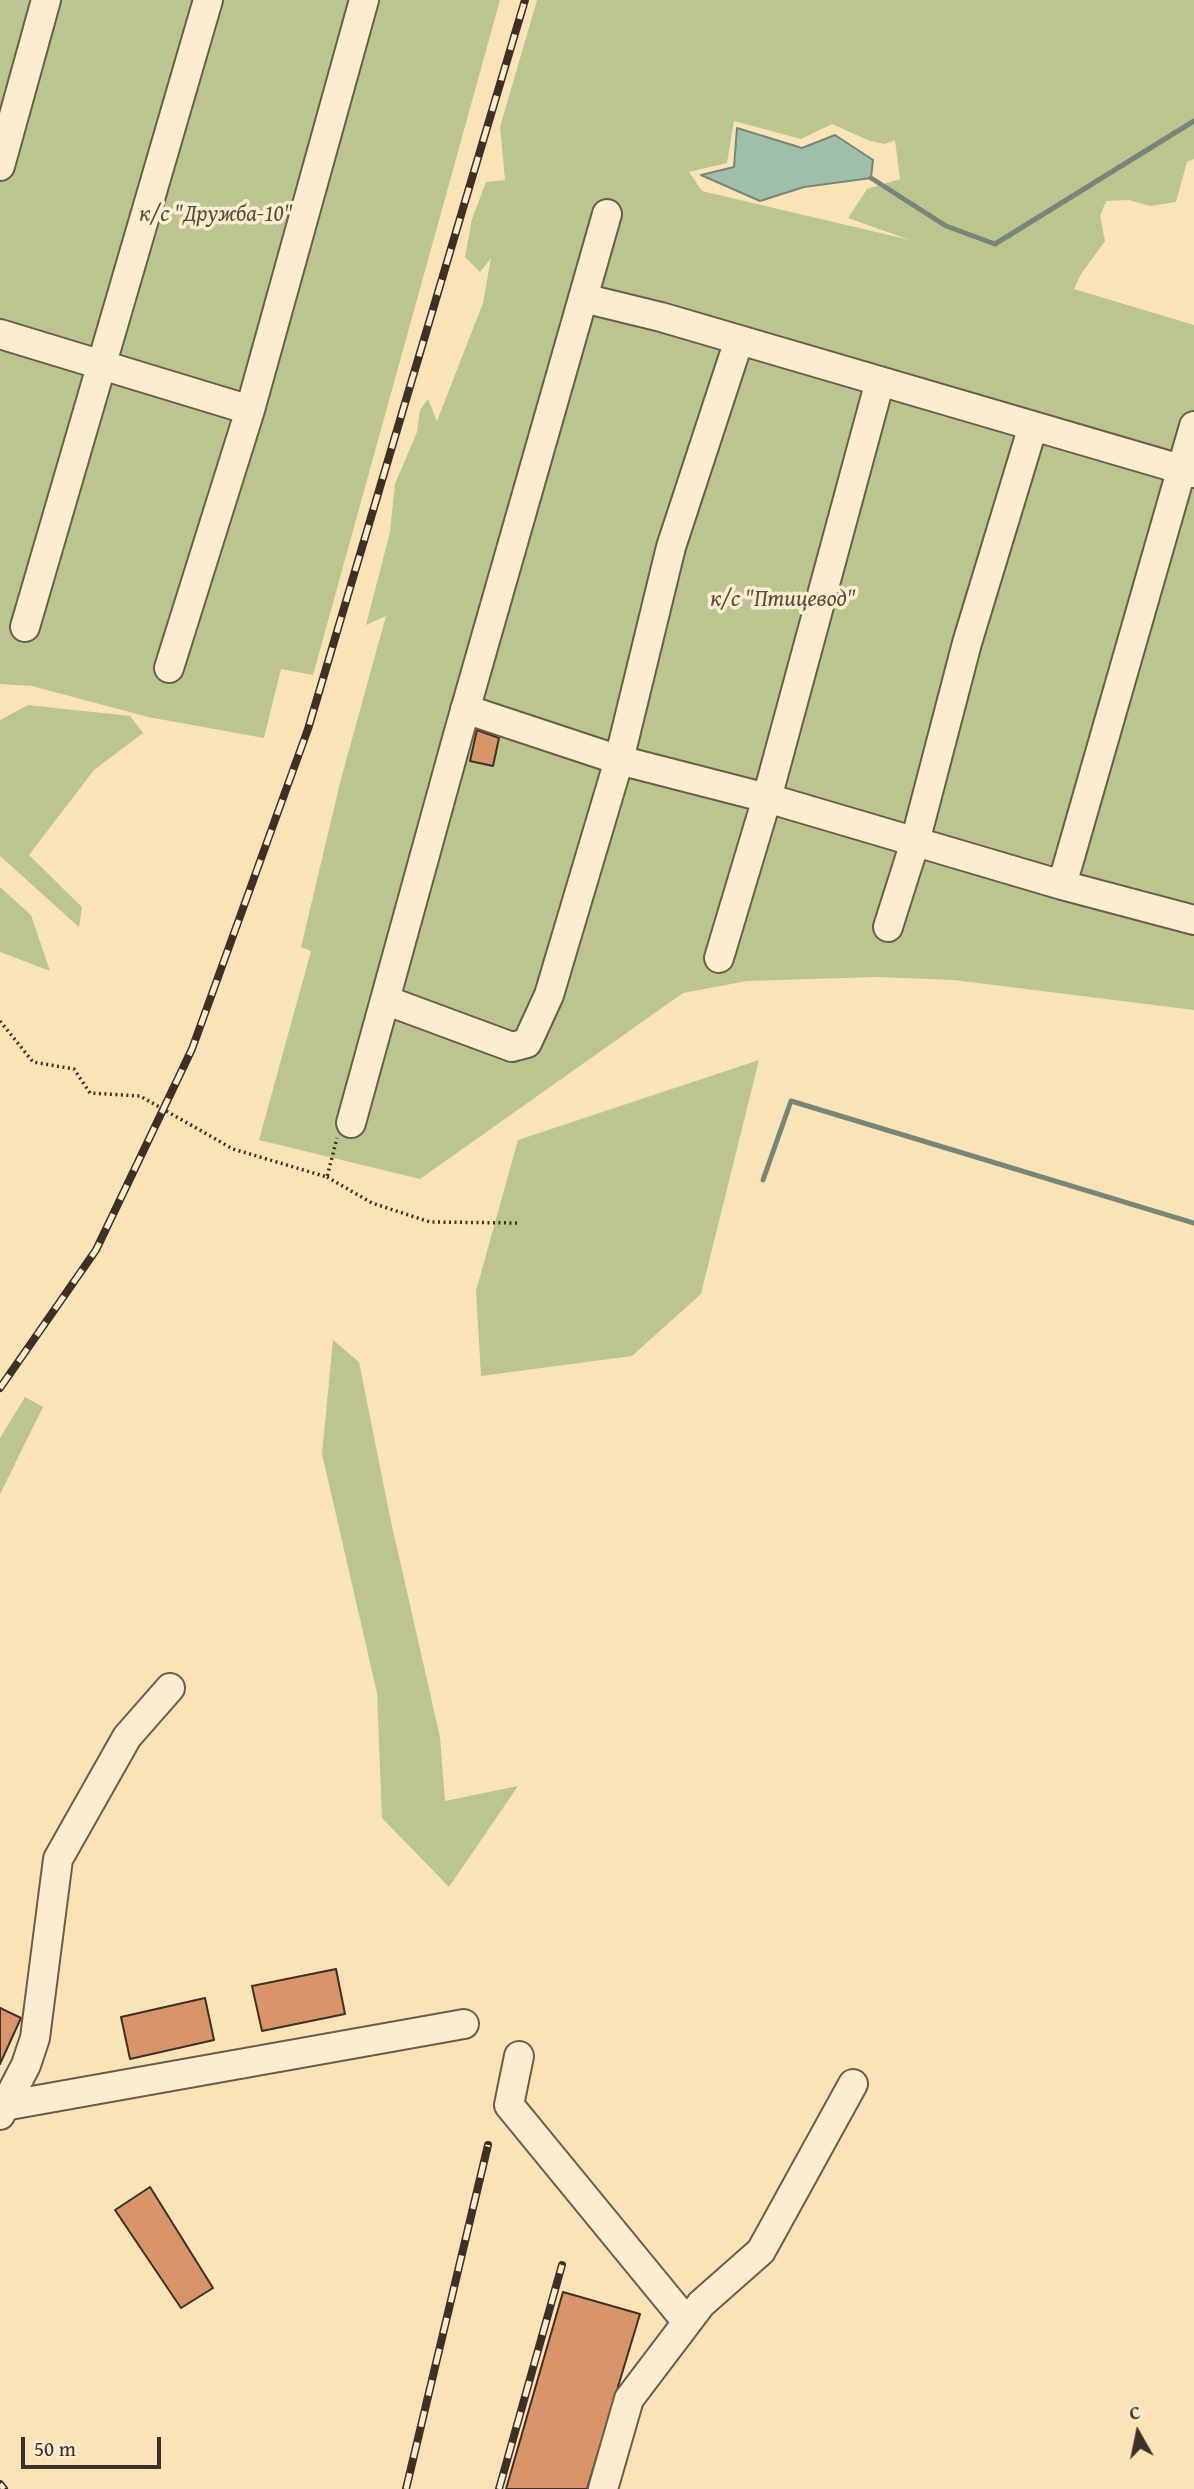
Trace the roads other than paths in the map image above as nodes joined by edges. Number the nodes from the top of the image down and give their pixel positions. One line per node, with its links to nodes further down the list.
1 (46, 0): 4 (lane)
2 (208, 0): 9 (lane)
3 (364, 0): 11 (lane)
4 (0, 166)
5 (607, 214): 6 (lane)
6 (583, 298): 8 (lane); 17 (lane)
7 (0, 334): 9 (lane)
8 (739, 340): 10 (lane); 18 (lane)
9 (103, 364): 11 (lane); 15 (lane)
10 (880, 381): 12 (lane); 19 (lane)
11 (250, 410): 16 (lane)
12 (1033, 426): 14 (lane); 20 (lane)
13 (1194, 426): 14 (lane)
14 (1187, 471): 21 (lane)
15 (25, 627)
16 (169, 668)
17 (465, 709): 18 (lane); 25 (lane)
18 (619, 760): 19 (lane); 25 (lane)
19 (767, 798): 20 (lane); 24 (lane)
20 (915, 842): 21 (lane); 23 (lane)
21 (1062, 885): 22 (lane)
22 (1194, 920)
23 (888, 927)
24 (719, 958)
25 (385, 1000): 26 (lane)
26 (351, 1123)
27 (170, 1688): 31 (lane)
28 (464, 2024): 31 (lane)
29 (519, 2056): 32 (lane)
30 (853, 2084): 32 (lane)
31 (2, 2110)
32 (687, 2322): 33 (lane)
33 (603, 2489)

